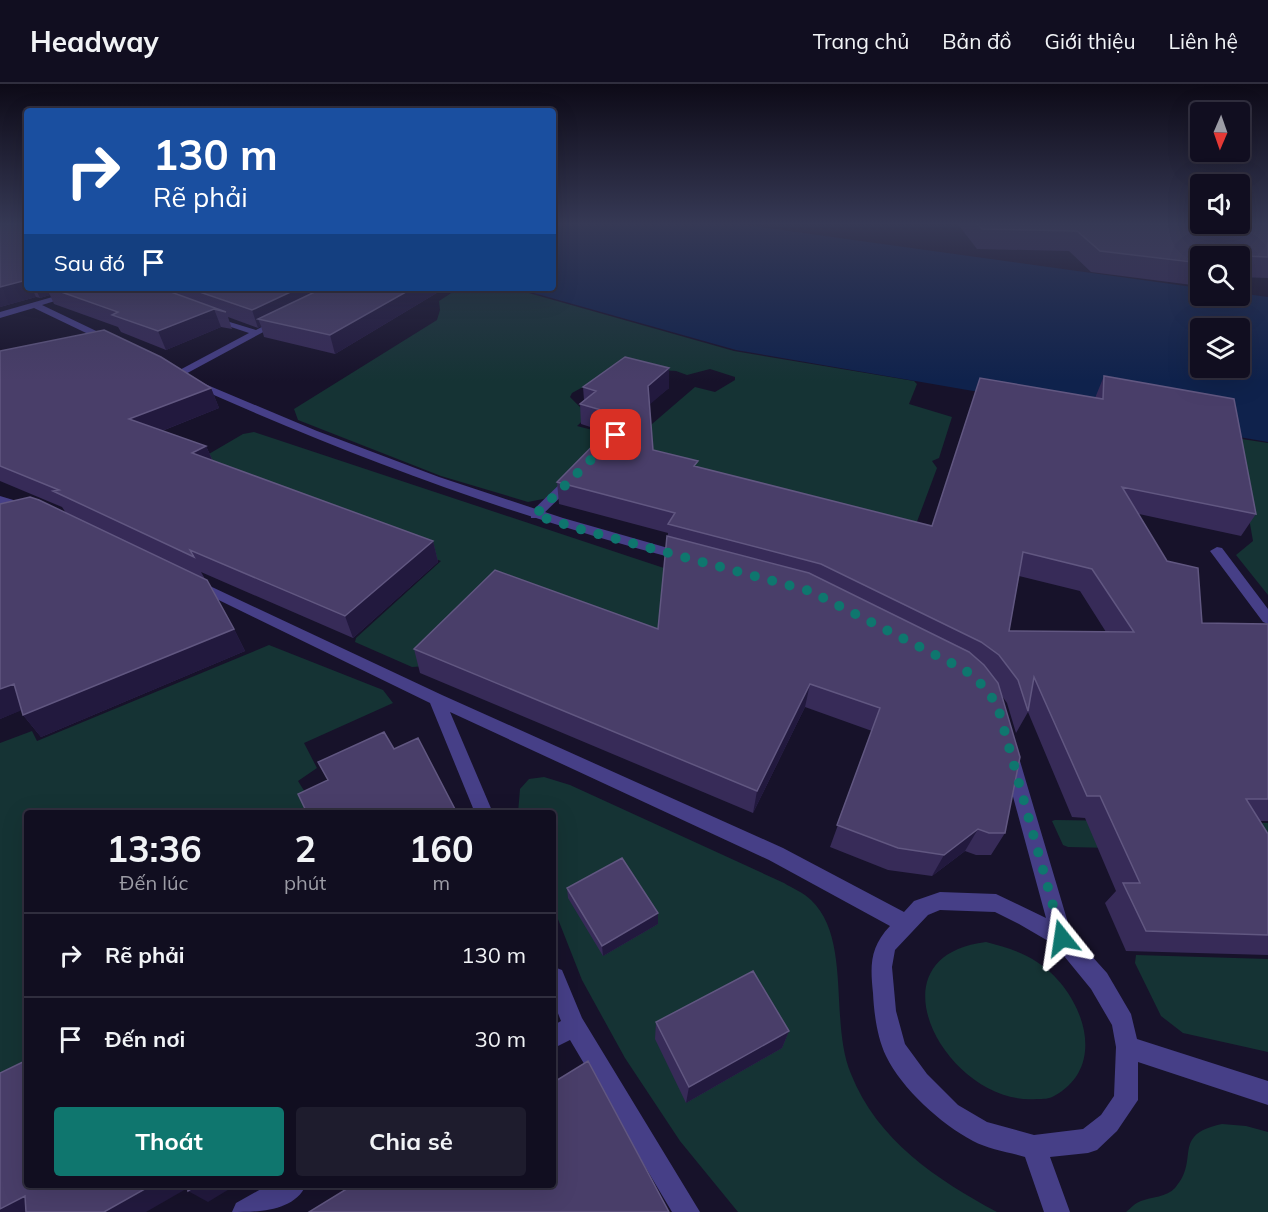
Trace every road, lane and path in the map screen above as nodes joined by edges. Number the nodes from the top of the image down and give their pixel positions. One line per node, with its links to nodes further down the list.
1 (84, 291): 2 (street)
2 (37, 306): 4 (street); 7 (street)
3 (202, 314): 6 (street)
4 (0, 315)
5 (289, 317): 6 (street)
6 (257, 333): 9 (street)
7 (123, 348)
8 (163, 368): 9 (street)
9 (177, 375): 13 (street)
10 (584, 467): 13 (street)
11 (0, 500): 12 (street)
12 (46, 513)
13 (535, 515): 15 (street)
14 (1217, 551): 17 (street)
15 (696, 561)
16 (183, 578): 18 (street)
17 (1268, 619)
18 (436, 699): 20 (street); 21 (street)
19 (1006, 738): 22 (street)
20 (483, 810)
21 (904, 923): 22 (street); 27 (street)
22 (1062, 938): 25 (street)
23 (556, 989): 24 (street)
24 (564, 1031): 30 (street)
25 (1127, 1047): 26 (street); 27 (street)
26 (1268, 1093)
27 (1034, 1147): 31 (street)
28 (288, 1188): 29 (street)
29 (245, 1212)
30 (687, 1212)
31 (1057, 1212)

